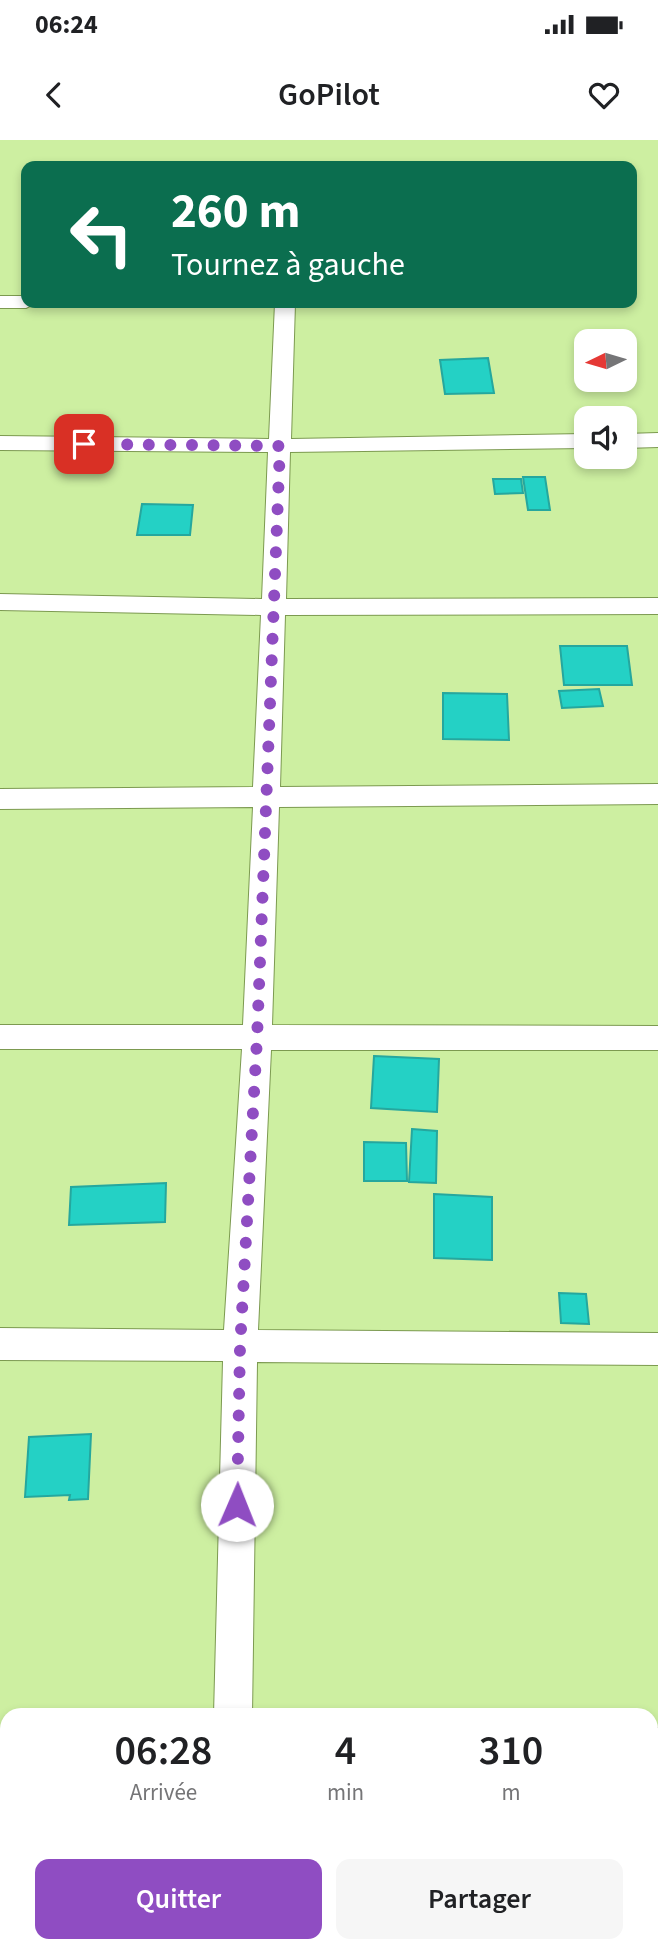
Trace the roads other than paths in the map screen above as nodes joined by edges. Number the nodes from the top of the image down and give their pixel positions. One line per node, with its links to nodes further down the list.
1 (0, 302): 2 (street)
2 (21, 302)
3 (285, 308): 8 (street)
4 (658, 440): 6 (street)
5 (574, 441): 8 (street)
6 (637, 441)
7 (0, 443): 8 (street)
8 (280, 446): 11 (street)
9 (0, 602): 11 (street)
10 (658, 606): 11 (street)
11 (274, 607): 13 (street)
12 (658, 794): 13 (street)
13 (267, 798): 14 (street); 17 (street)
14 (0, 799)
15 (0, 1037): 17 (street)
16 (658, 1038): 17 (street)
17 (257, 1039): 19 (street)
18 (0, 1344): 19 (street)
19 (240, 1348): 20 (street); 21 (street)
20 (658, 1349)
21 (233, 1708)

